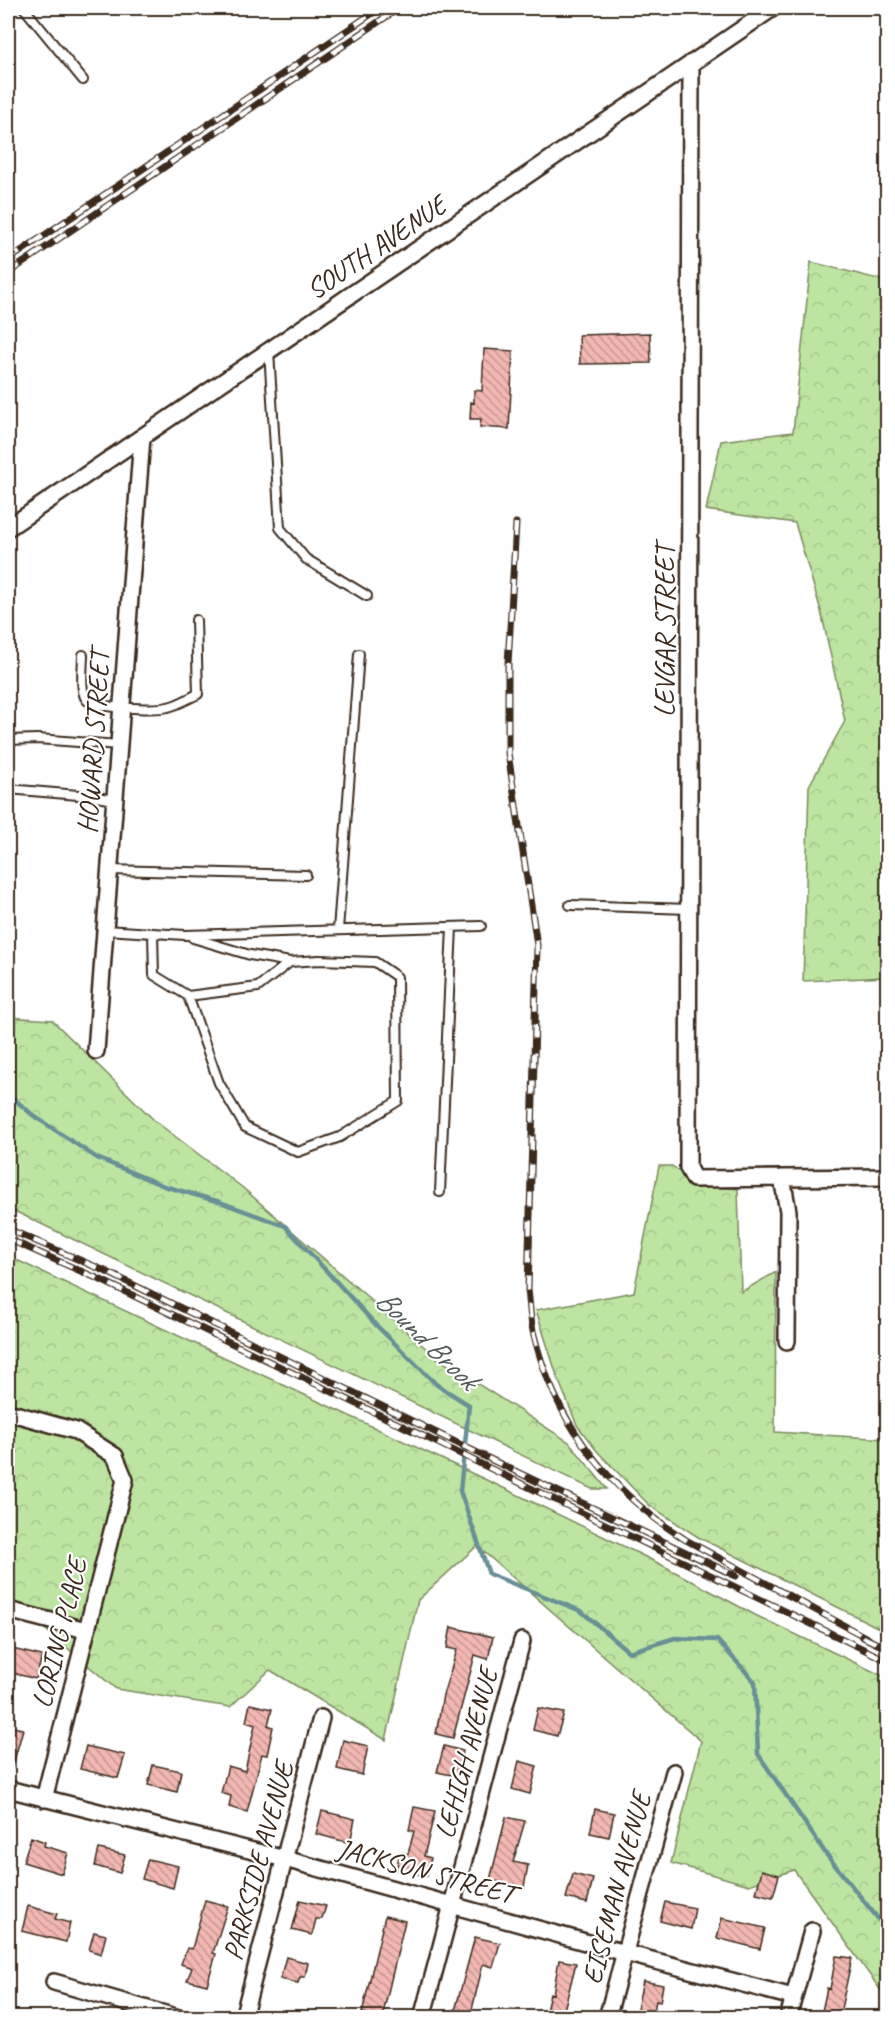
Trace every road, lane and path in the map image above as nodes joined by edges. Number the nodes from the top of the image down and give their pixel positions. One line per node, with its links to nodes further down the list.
1 (24, 8): 4 (lane)
2 (772, 8): 3 (street, SOUTH AVENUE)
3 (691, 63): 5 (street, SOUTH AVENUE); 20 (street, LEVGAR STREET)
4 (83, 80)
5 (269, 350): 6 (street, SOUTH AVENUE); 8 (lane)
6 (142, 437): 7 (street, SOUTH AVENUE); 12 (street, HOWARD STREET)
7 (8, 528)
8 (367, 596)
9 (196, 620): 12 (lane)
10 (360, 654): 24 (lane)
11 (83, 655): 12 (lane)
12 (122, 708): 14 (street, HOWARD STREET)
13 (8, 740): 14 (lane)
14 (119, 745): 16 (street, HOWARD STREET)
15 (8, 789): 16 (lane)
16 (115, 800): 17 (street, HOWARD STREET)
17 (109, 870): 18 (lane); 23 (street, HOWARD STREET)
18 (306, 875)
19 (570, 905): 20 (lane)
20 (689, 909): 31 (street, LEVGAR STREET)
21 (481, 926): 22 (lane)
22 (452, 927): 24 (lane); 32 (lane)
23 (105, 930): 25 (lane); 29 (street, HOWARD STREET)
24 (338, 930): 26 (lane)
25 (153, 933): 26 (lane); 28 (lane)
26 (185, 936): 27 (lane)
27 (290, 962): 28 (lane); 28 (lane)
28 (188, 996)
29 (96, 1051)
30 (888, 1177): 31 (street)
31 (782, 1178): 33 (street)
32 (440, 1192)
33 (787, 1341)
34 (8, 1412): 36 (street, LORING PLACE)
35 (8, 1610): 36 (street)
36 (86, 1630): 41 (street, LORING PLACE)
37 (522, 1641): 43 (street, LEHIGH AVENUE)
38 (321, 1718): 42 (street, PARKSIDE AVENUE)
39 (674, 1773): 45 (street, EISEMAN AVENUE)
40 (8, 1789): 41 (street, JACKSON STREET)
41 (44, 1799): 42 (street, JACKSON STREET)
42 (285, 1859): 43 (street, JACKSON STREET); 49 (street, PARKSIDE AVENUE)
43 (453, 1904): 45 (street, JACKSON STREET); 50 (street, LEHIGH AVENUE)
44 (812, 1931): 47 (street)
45 (625, 1953): 47 (street, JACKSON STREET); 51 (street, EISEMAN AVENUE)
46 (54, 1982): 48 (street)
47 (793, 1998): 52 (street)
48 (179, 2018)
49 (243, 2018)
50 (423, 2018)
51 (607, 2018)
52 (788, 2018)

